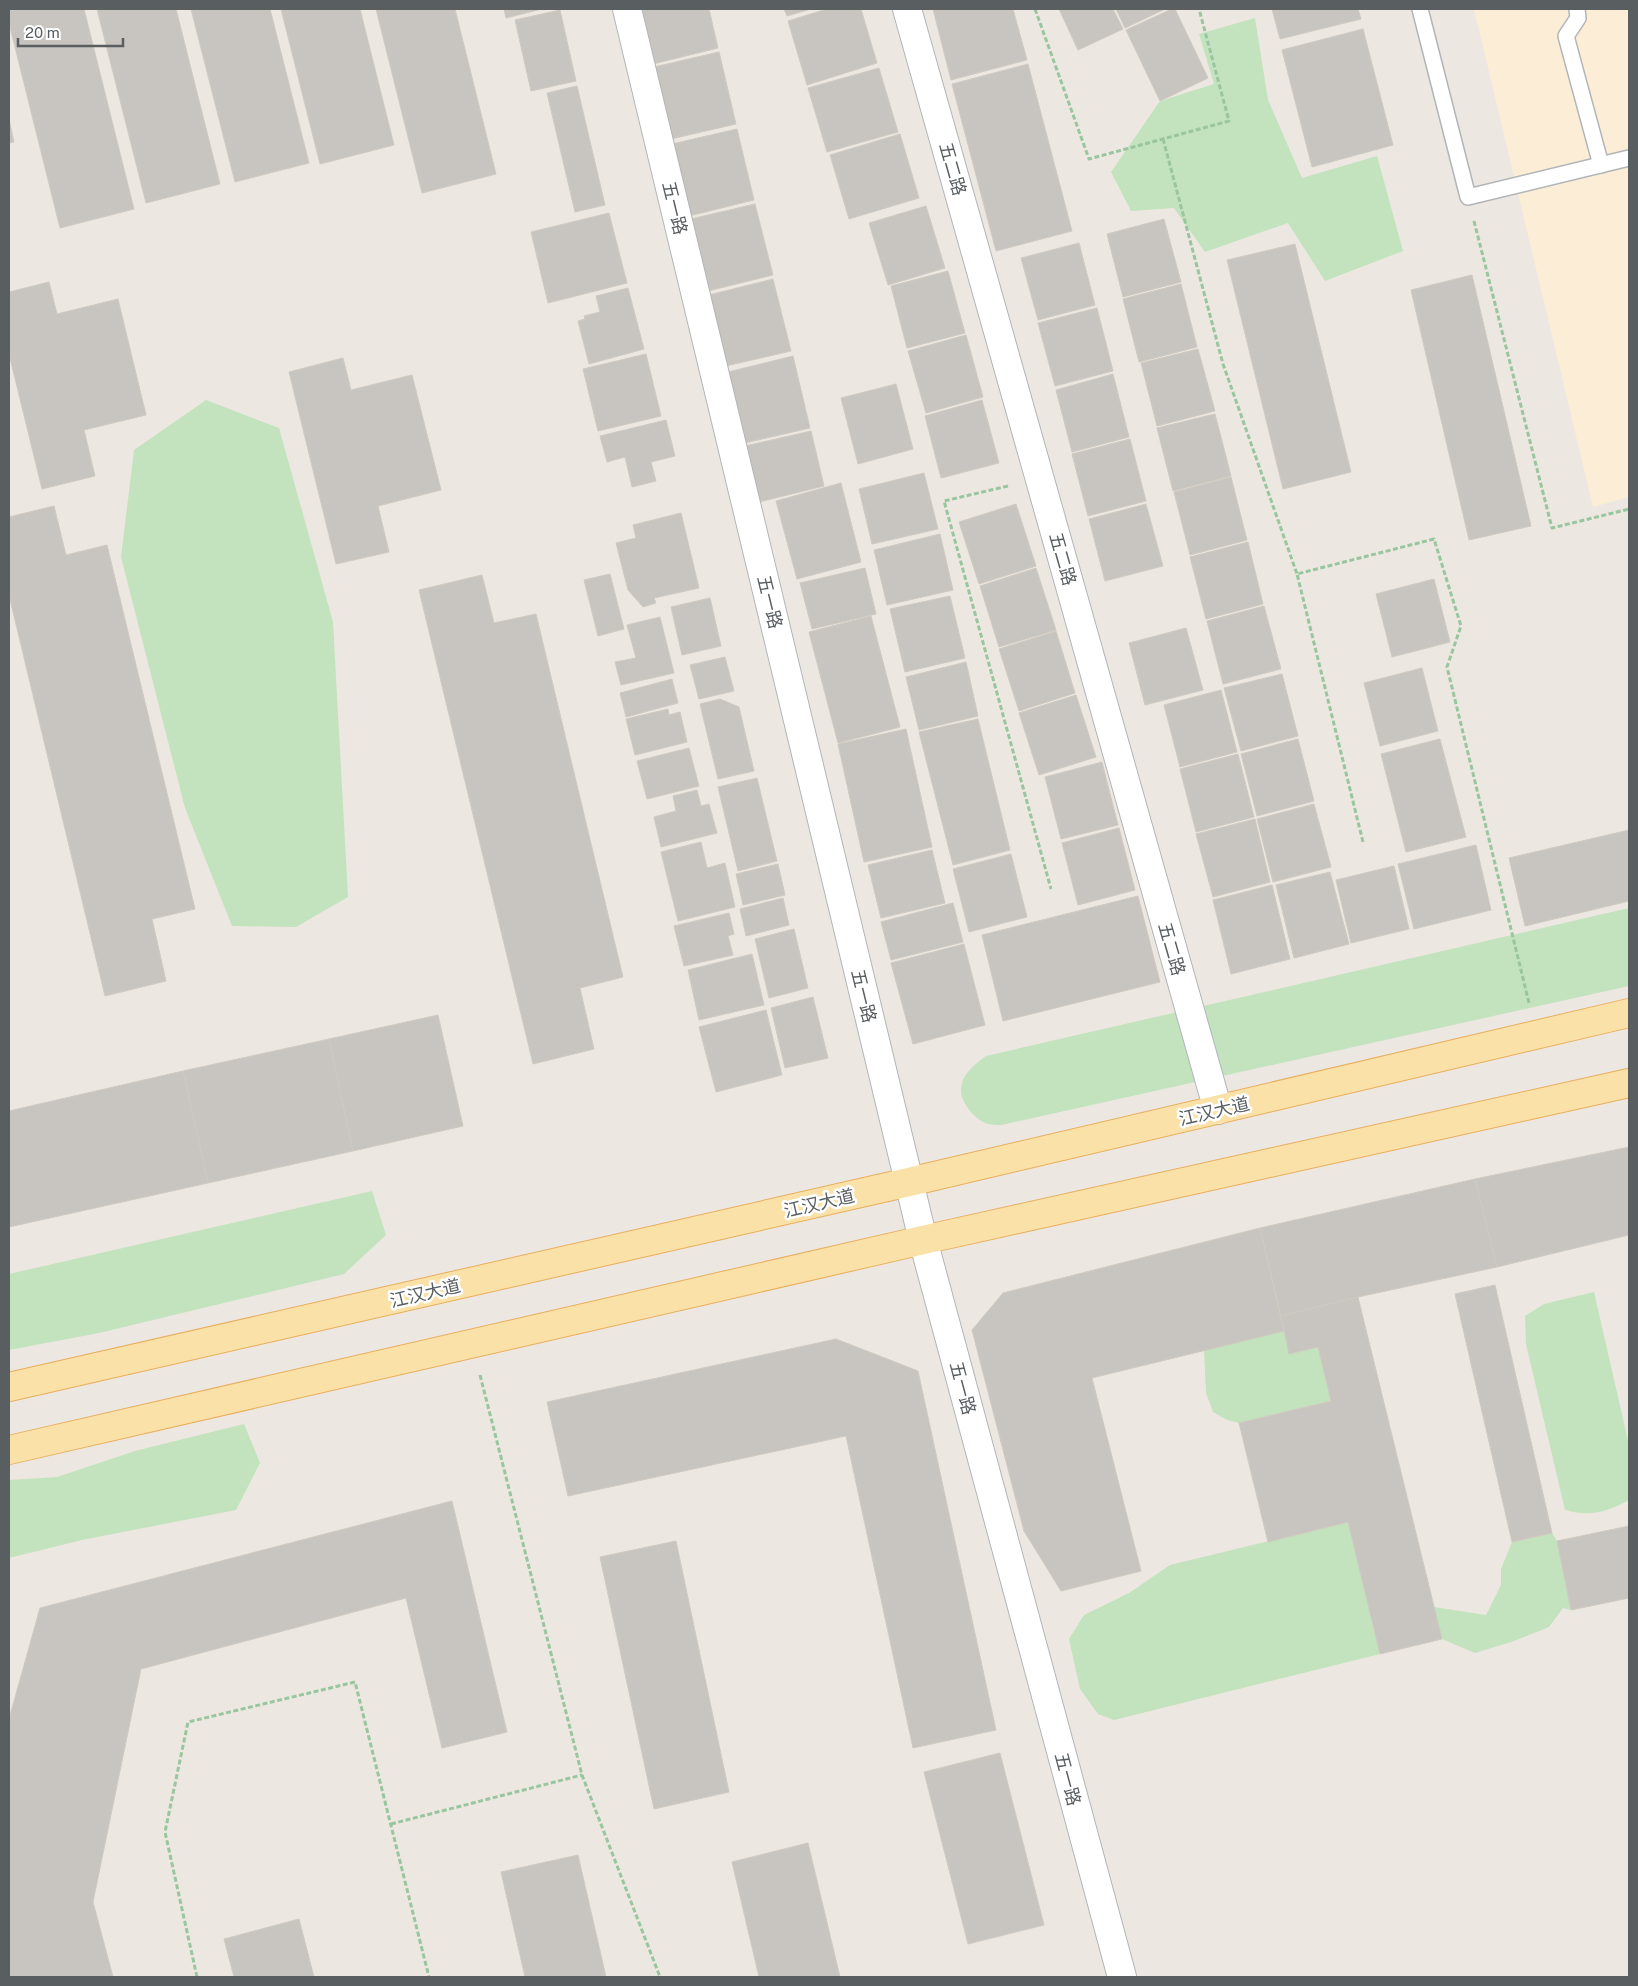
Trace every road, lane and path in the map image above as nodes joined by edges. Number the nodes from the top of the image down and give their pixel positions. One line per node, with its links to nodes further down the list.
1 (627, 9): 20 (street, 五一路)
2 (907, 9): 11 (street, 五二路)
3 (1035, 9): 7 (path)
4 (1199, 9): 7 (path)
5 (1420, 9): 10 (lane)
6 (1577, 9): 9 (lane)
7 (1163, 139): 13 (path)
8 (1629, 158): 9 (lane)
9 (1601, 165): 10 (lane)
10 (1468, 198): 12 (path)
11 (1040, 478): 15 (path); 19 (street, 五二路)
12 (1629, 509)
13 (1296, 574): 14 (path); 17 (path)
14 (1363, 842)
15 (1051, 889)
16 (1629, 1013): 17 (main road, 江汉大道)
17 (1536, 1035): 19 (main road, 江汉大道)
18 (1629, 1082): 21 (main road)
19 (1218, 1110): 20 (main road, 江汉大道)
20 (909, 1182): 21 (street, 五一路); 23 (main road, 江汉大道)
21 (923, 1240): 22 (main road); 30 (street, 五一路)
22 (472, 1344): 24 (main road); 25 (path)
23 (9, 1388)
24 (9, 1450)
25 (582, 1775): 26 (path); 29 (path)
26 (391, 1824): 27 (path); 28 (path)
27 (197, 1977)
28 (429, 1977)
29 (660, 1977)
30 (1122, 1977)

